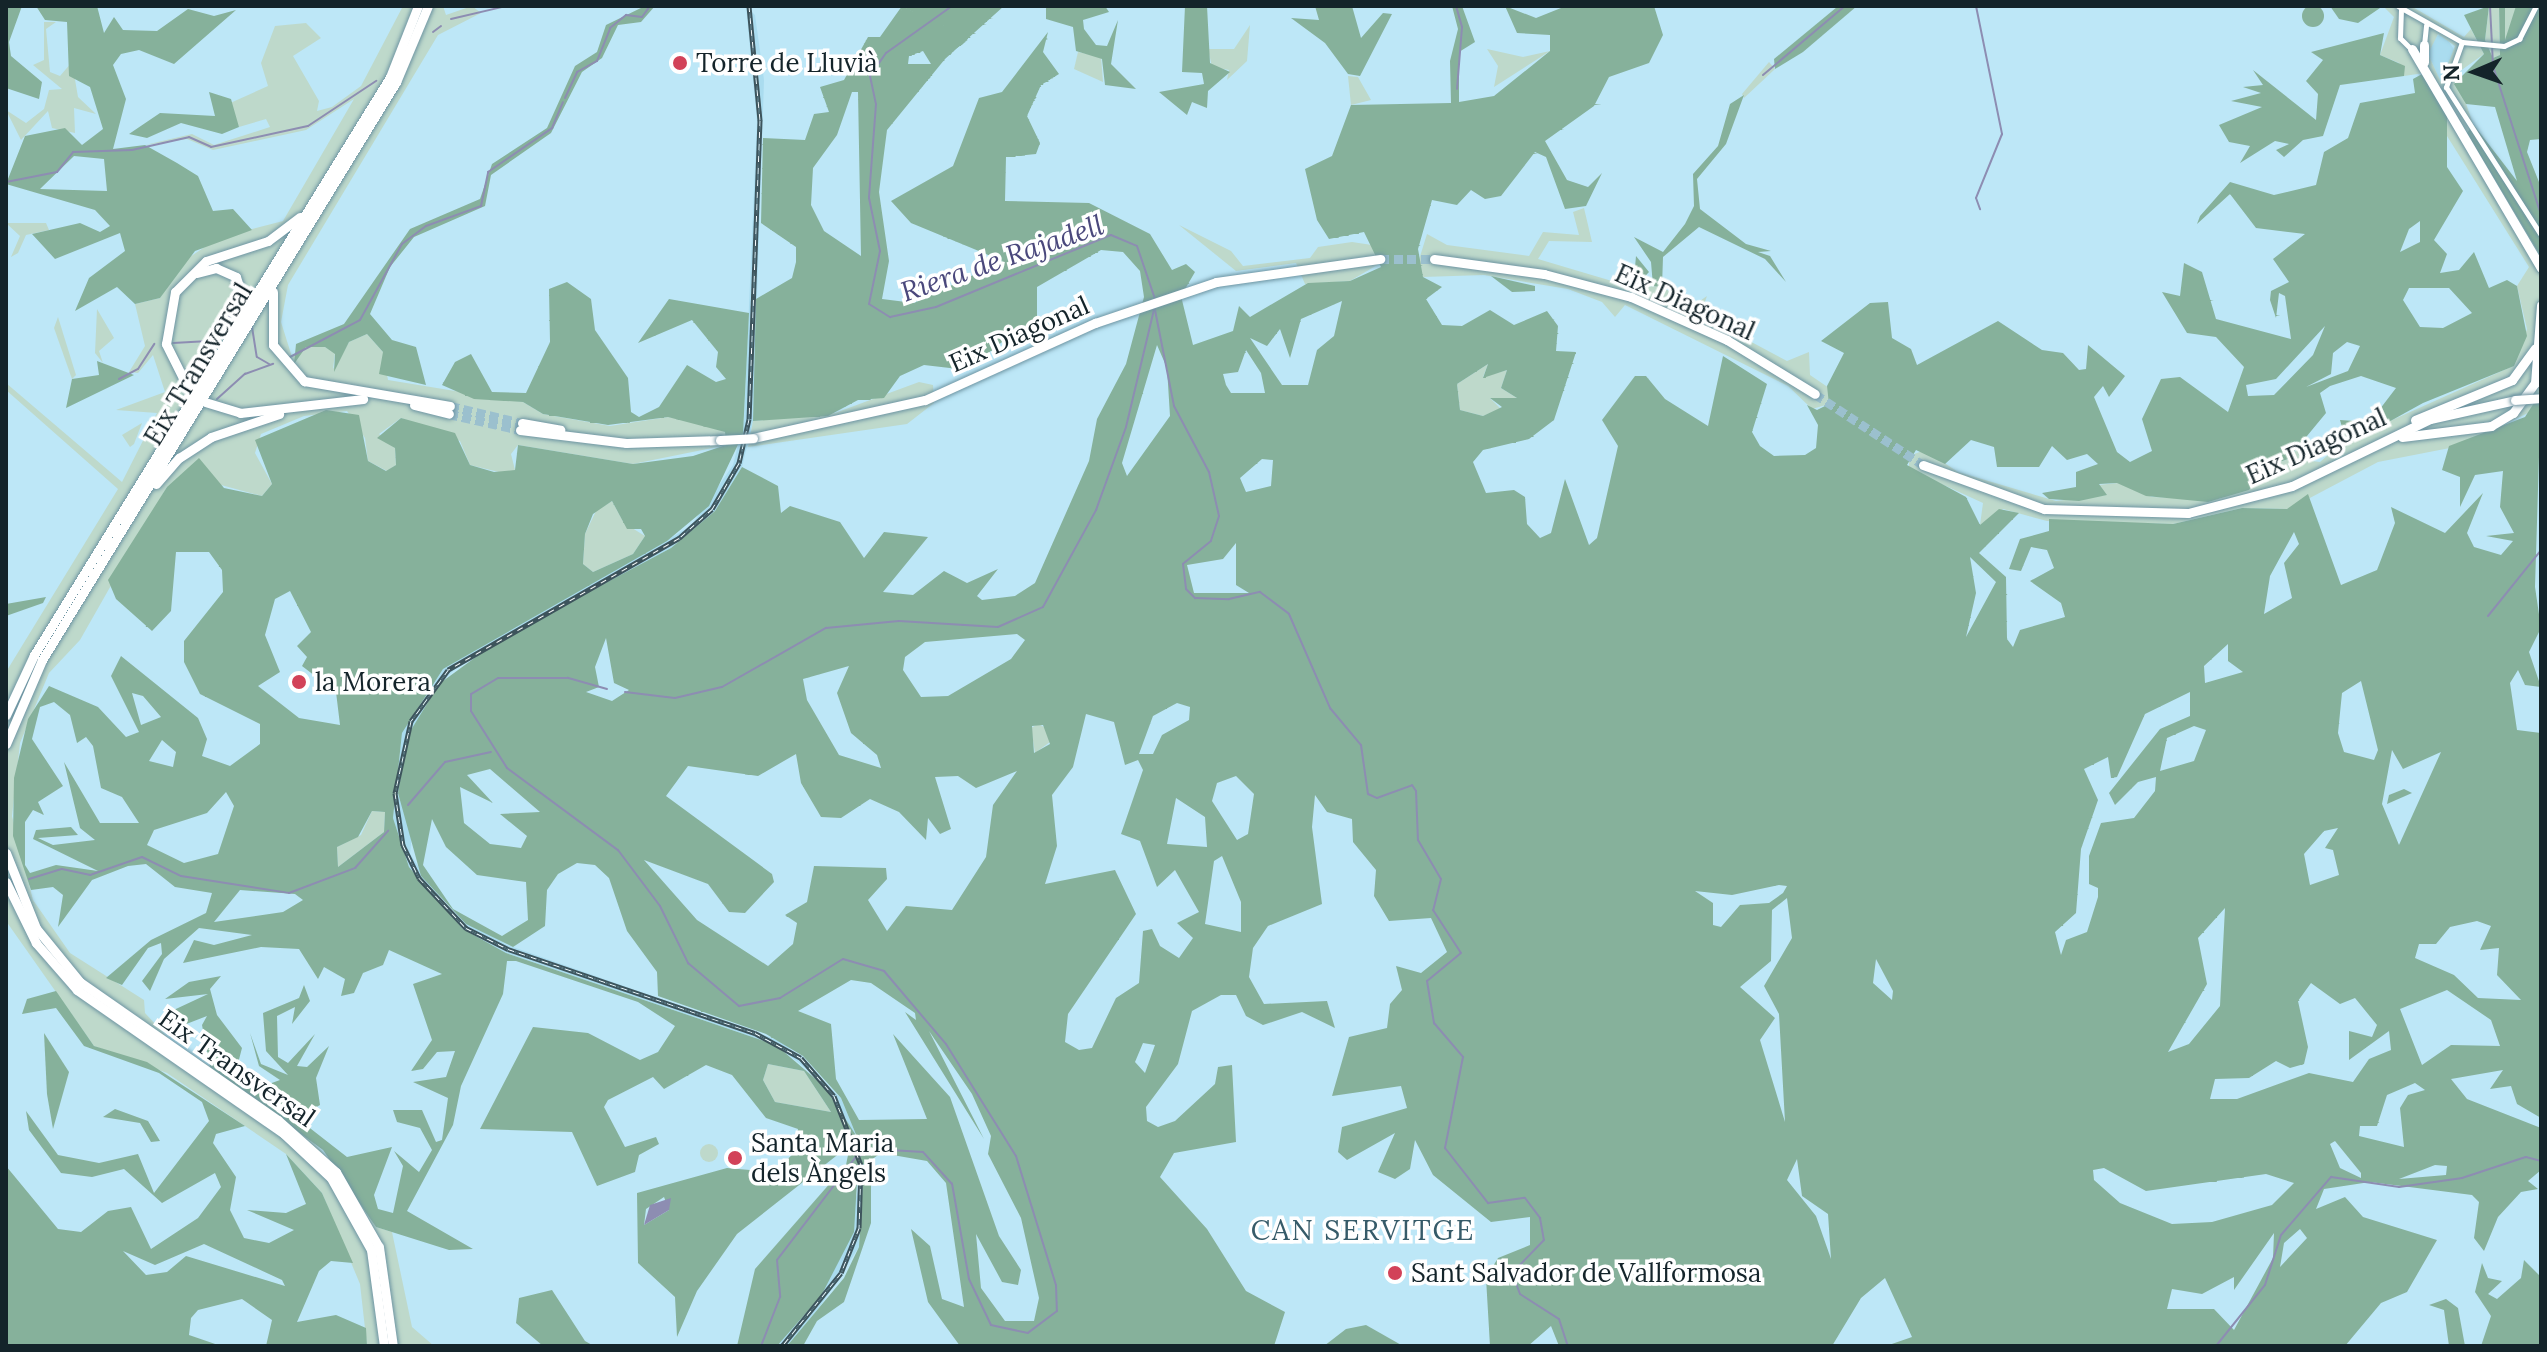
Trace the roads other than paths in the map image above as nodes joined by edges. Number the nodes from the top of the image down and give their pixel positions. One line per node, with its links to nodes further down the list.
1 (418, 6): 13 (highway, Eix Transversal)
2 (428, 6): 17 (highway, Eix Transversal)
3 (2536, 6): 10 (street)
4 (2400, 7): 5 (street); 6 (street)
5 (2414, 19): 6 (street); 7 (street)
6 (2403, 24): 11 (street)
7 (2426, 25): 8 (street); 9 (street)
8 (2438, 29): 9 (street); 10 (street)
9 (2426, 40): 11 (street); 12 (highway)
10 (2462, 42): 14 (street)
11 (2412, 49): 12 (highway)
12 (2424, 62): 18 (highway)
13 (327, 178): 21 (highway, Eix Transversal); 21 (highway)
14 (2541, 235)
15 (1380, 259): 26 (highway, Eix Diagonal, bridge)
16 (1434, 259): 23 (highway, Eix Diagonal)
17 (287, 261): 22 (highway); 29 (highway, Eix Transversal)
18 (2541, 268)
19 (2541, 309): 20 (highway)
20 (2537, 341): 27 (highway); 27 (highway)
21 (228, 342): 30 (highway, Eix Transversal)
22 (359, 393): 25 (highway); 25 (highway)
23 (1815, 394)
24 (2541, 398): 27 (highway, Eix Diagonal, bridge)
25 (345, 399): 29 (highway)
26 (521, 426)
27 (2384, 441): 28 (highway, Eix Diagonal)
28 (1923, 465)
29 (140, 502): 31 (highway, Eix Transversal)
30 (6, 715)
31 (6, 744)
32 (6, 853): 35 (highway, Eix Transversal)
33 (6, 882): 34 (highway, Eix Transversal)
34 (384, 1346)
35 (393, 1346)

